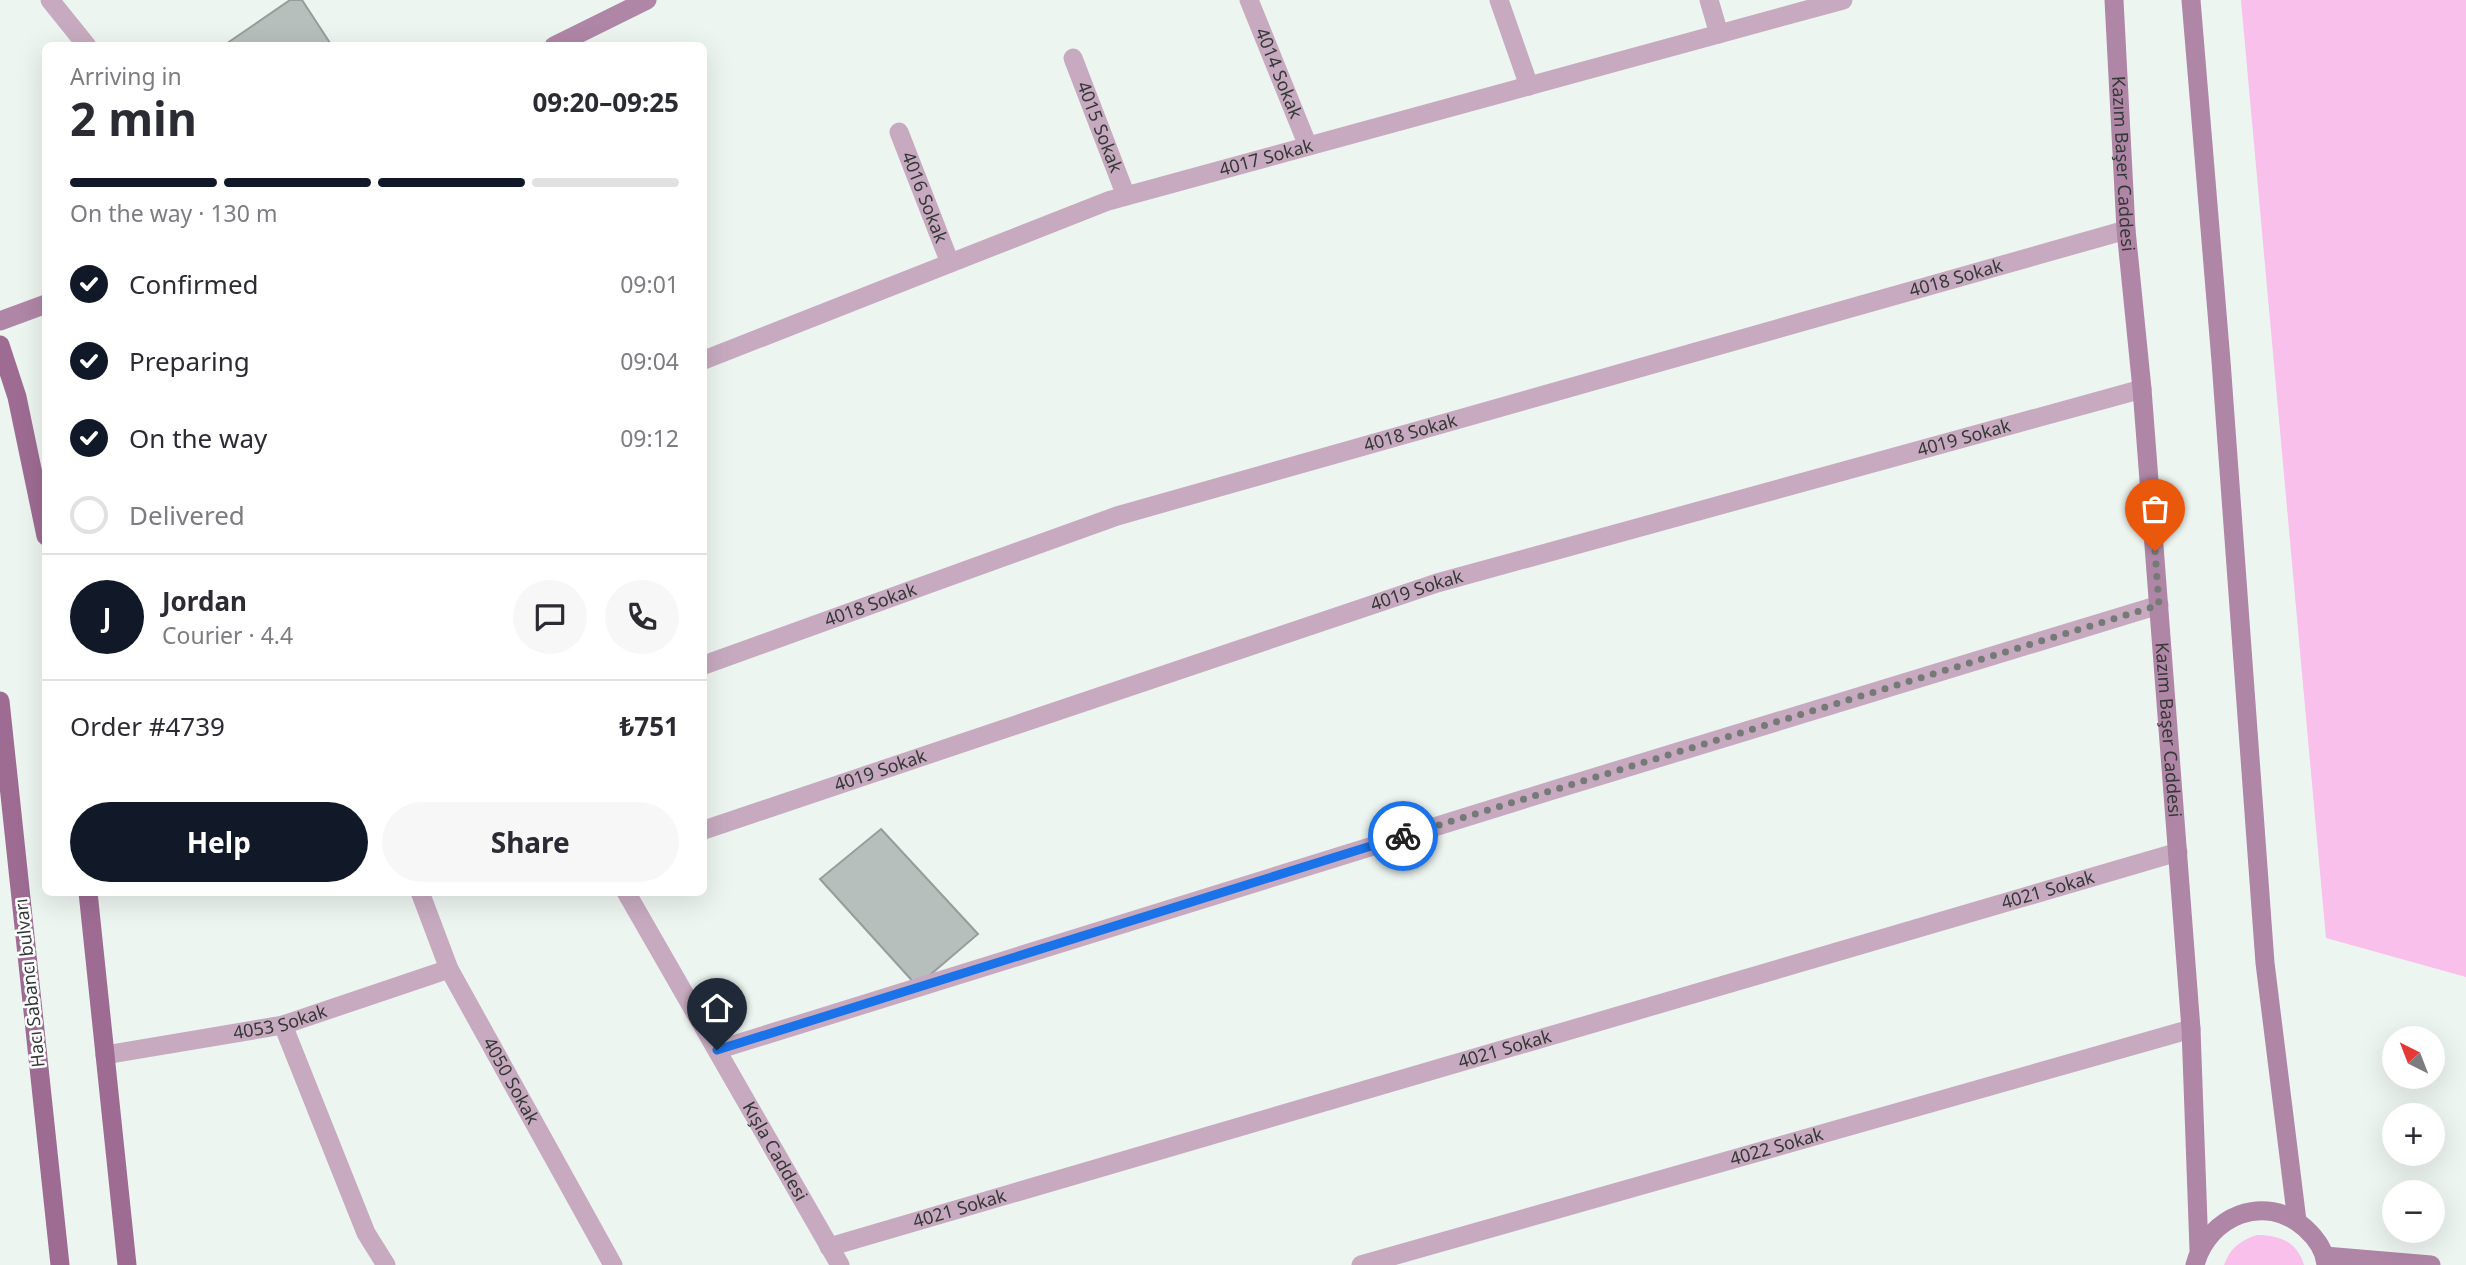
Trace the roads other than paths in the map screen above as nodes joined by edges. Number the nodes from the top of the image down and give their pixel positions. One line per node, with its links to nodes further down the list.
1 (50, 0): 10 (street)
2 (647, 0): 11 (main road)
3 (1250, 0): 15 (street, 4014 Sokak)
4 (1499, 0): 13 (street)
5 (1709, 0): 9 (street)
6 (1843, 0): 9 (street, 4017 Sokak)
7 (2114, 0): 17 (main road, Kazım Başer Caddesi)
8 (2192, 0): 38 (main road)
9 (1719, 34): 13 (street, 4017 Sokak)
10 (84, 42)
11 (562, 42)
12 (1073, 58): 16 (street, 4015 Sokak)
13 (1529, 86): 15 (street, 4017 Sokak)
14 (899, 132): 18 (street, 4016 Sokak)
15 (1308, 146): 16 (street, 4017 Sokak)
16 (1126, 196): 18 (street, 4017 Sokak)
17 (2126, 230): 23 (main road, Kazım Başer Caddesi); 26 (street, 4018 Sokak)
18 (950, 263): 22 (street, 4017 Sokak)
19 (42, 305): 20 (main road)
20 (0, 321)
21 (0, 345): 24 (main road)
22 (707, 359)
23 (2142, 389): 25 (main road, Kazım Başer Caddesi); 28 (street, 4019 Sokak)
24 (42, 517)
25 (2159, 605): 29 (main road, Kazım Başer Caddesi); 36 (street)
26 (707, 664)
27 (0, 701): 43 (main road, Hacı Sabancı bulvarı)
28 (707, 829)
29 (2178, 852): 35 (main road, Kazım Başer Caddesi); 40 (street, 4021 Sokak)
30 (88, 896): 37 (main road)
31 (421, 896): 33 (street, 4050 Sokak)
32 (628, 896): 36 (street, Kışla Caddesi)
33 (449, 968): 34 (street, 4053 Sokak); 47 (street, 4050 Sokak)
34 (284, 1025): 37 (street, 4053 Sokak); 39 (street)
35 (2191, 1029): 41 (main road, Kazım Başer Caddesi); 49 (street, 4022 Sokak)
36 (717, 1050): 40 (street, Kışla Caddesi)
37 (105, 1055): 44 (main road)
38 (2297, 1221): 41 (main road, Kazım Başer Caddesi); 42 (main road)
39 (366, 1233): 45 (street); 46 (street)
40 (830, 1247): 48 (street, Kışla Caddesi)
41 (2197, 1257)
42 (2326, 1260): 50 (main road)
43 (60, 1265)
44 (127, 1265)
45 (369, 1265)
46 (386, 1265)
47 (613, 1265)
48 (840, 1265)
49 (1361, 1265)
50 (2431, 1265)

